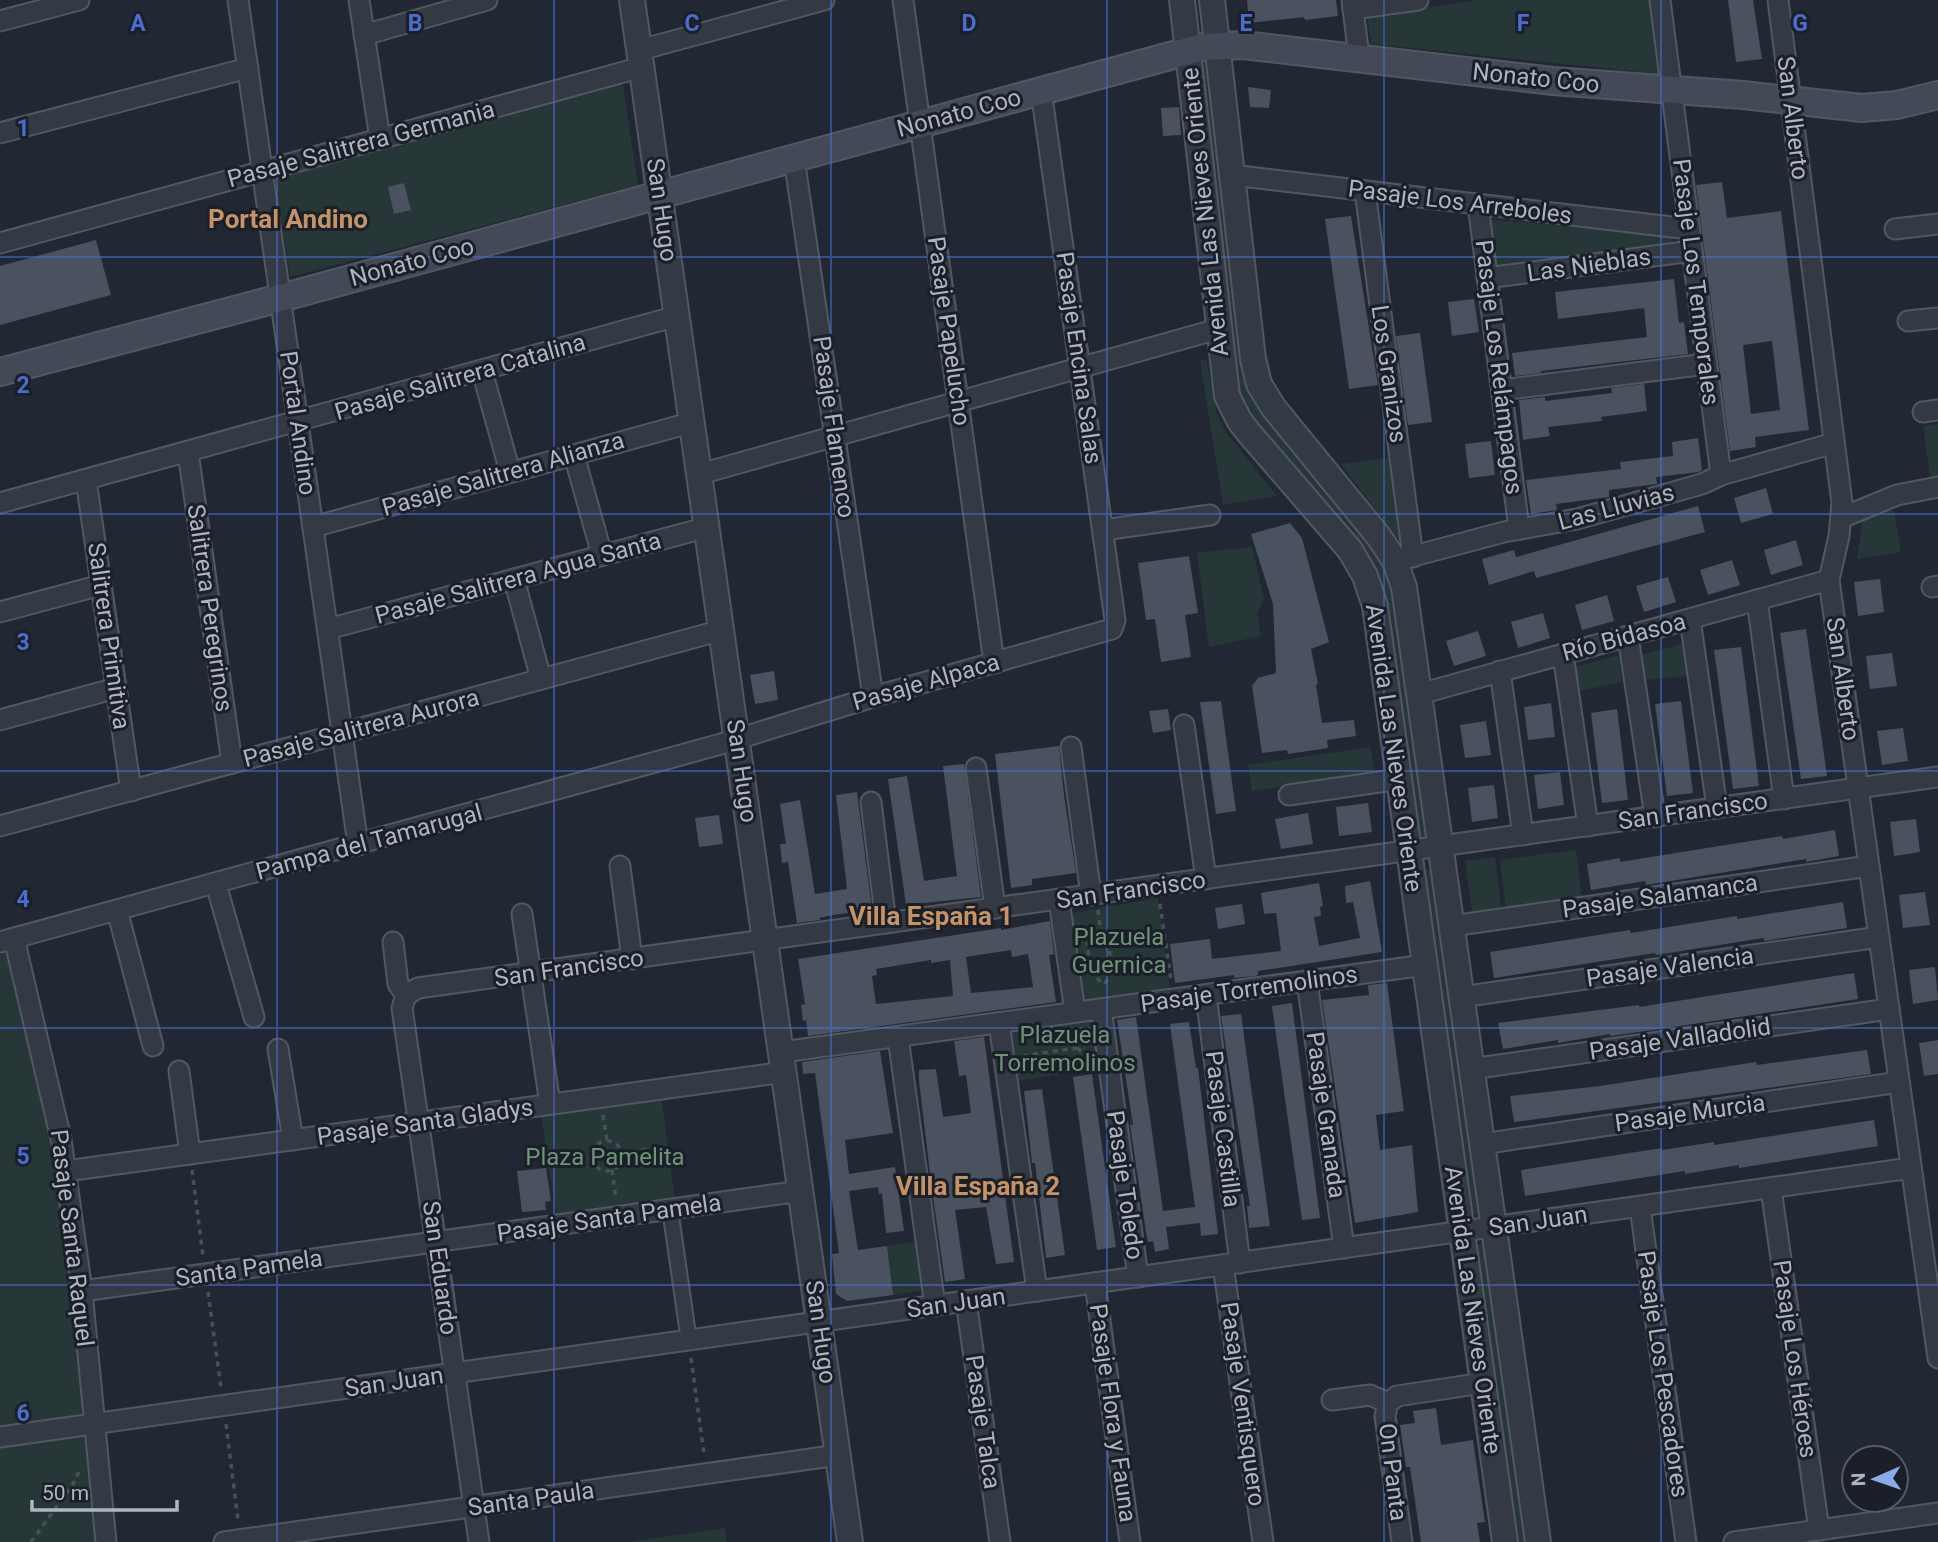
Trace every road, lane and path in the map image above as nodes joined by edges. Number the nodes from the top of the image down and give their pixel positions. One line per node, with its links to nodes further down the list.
1 (79, 0): 14 (street)
2 (238, 0): 20 (street, Portal Andino)
3 (359, 0): 15 (street)
4 (487, 0): 15 (street)
5 (632, 0): 19 (street, San Hugo)
6 (824, 0): 19 (street, Pasaje Salitrera Germania)
7 (903, 0): 25 (street, Pasaje Papelucho)
8 (1182, 0): 17 (street, Avenida Las Nieves Oriente)
9 (1212, 0): 16 (street, Avenida Las Nieves Oriente)
10 (1418, 0): 13 (street)
11 (1660, 0): 22 (street, Pasaje Los Temporales)
12 (1778, 0): 24 (street, San Alberto)
13 (1353, 5): 18 (street)
14 (0, 22)
15 (364, 35): 27 (street)
16 (1217, 45): 17 (main road, Nonato Coo); 18 (main road, Nonato Coo); 30 (street, Avenida Las Nieves Oriente)
17 (1188, 50): 21 (main road, Nonato Coo); 44 (street, Avenida Las Nieves Oriente)
18 (1359, 57): 22 (main road, Nonato Coo)
19 (641, 59): 27 (street, Pasaje Salitrera Germania); 32 (street, San Hugo)
20 (248, 68): 26 (street); 29 (street, Portal Andino)
21 (1041, 90): 25 (main road, Nonato Coo); 46 (street, Pasaje Encina Salas)
22 (1671, 90): 24 (main road, Nonato Coo); 35 (street, Pasaje Los Temporales)
23 (1938, 95): 24 (main road, Nonato Coo)
24 (1790, 99): 54 (street, San Alberto)
25 (920, 124): 28 (main road, Nonato Coo); 50 (street, Pasaje Papelucho)
26 (0, 133)
27 (380, 139): 29 (street, Pasaje Salitrera Germania)
28 (794, 158): 32 (main road, Nonato Coo); 53 (street, Pasaje Flamenco)
29 (262, 172): 37 (street, Pasaje Salitrera Germania); 40 (street, Portal Andino)
30 (1232, 175): 31 (street, Pasaje Los Arreboles); 70 (street, Avenida Las Nieves Oriente)
31 (1365, 191): 33 (street, Pasaje Los Arreboles); 70 (street, Los Granizos)
32 (660, 195): 40 (main road, Nonato Coo); 41 (street, San Hugo)
33 (1478, 204): 35 (street, Pasaje Los Arreboles); 39 (street, Pasaje Los Relámpagos)
34 (1938, 224): 36 (street)
35 (1689, 229): 38 (street, Pasaje Los Temporales)
36 (1895, 229)
37 (0, 243)
38 (1692, 251): 39 (street, Las Nieblas); 45 (street, Pasaje Los Temporales)
39 (1487, 278): 49 (street, Pasaje Los Relámpagos)
40 (281, 298): 48 (main road, Nonato Coo); 51 (street, Portal Andino)
41 (677, 316): 47 (street, Pasaje Salitrera Catalina); 52 (street, San Hugo)
42 (1938, 318): 43 (street)
43 (1909, 321)
44 (1218, 329): 46 (street); 96 (street, Avenida Las Nieves Oriente)
45 (1706, 364): 49 (street); 59 (street, Pasaje Los Temporales)
46 (1080, 367): 50 (street); 68 (street, Pasaje Encina Salas)
47 (482, 371): 51 (street, Pasaje Salitrera Catalina); 57 (street)
48 (0, 372)
49 (1502, 390): 67 (street, Pasaje Los Relámpagos)
50 (958, 401): 53 (street); 82 (street, Pasaje Papelucho)
51 (298, 422): 55 (street, Pasaje Salitrera Catalina); 65 (street, Portal Andino)
52 (693, 422): 56 (street, Pasaje Salitrera Alianza); 58 (street, San Hugo)
53 (835, 436): 58 (street); 87 (street, Pasaje Flamenco)
54 (1835, 443): 59 (street, Las Lluvias); 64 (street, San Alberto)
55 (188, 452): 60 (street, Pasaje Salitrera Catalina); 93 (street, Salitrera Peregrinos)
56 (574, 455): 57 (street, Pasaje Salitrera Alianza); 69 (street)
57 (510, 472): 65 (street, Pasaje Salitrera Alianza)
58 (700, 474): 66 (street, San Hugo)
59 (1721, 475): 67 (street, Las Lluvias)
60 (86, 480): 62 (street, Pasaje Salitrera Catalina); 73 (street, Salitrera Primitiva)
61 (1938, 487): 64 (street)
62 (0, 503)
63 (1210, 514): 68 (street)
64 (1841, 518): 72 (street, San Alberto)
65 (313, 527): 78 (street, Portal Andino)
66 (708, 527): 69 (street, Pasaje Salitrera Agua Santa); 79 (street, San Hugo)
67 (1520, 529): 70 (street, Las Lluvias)
68 (1103, 530): 77 (street, Pasaje Encina Salas)
69 (602, 555): 71 (street, Pasaje Salitrera Agua Santa)
70 (1404, 559): 86 (street, Avenida Las Nieves Oriente)
71 (514, 579): 78 (street, Pasaje Salitrera Agua Santa); 84 (street)
72 (1829, 580): 74 (street, Río Bidasoa); 97 (street, San Alberto)
73 (101, 585): 75 (street); 85 (street, Salitrera Primitiva)
74 (1757, 600): 76 (street, Río Bidasoa); 100 (street)
75 (0, 612)
76 (1690, 619): 80 (street, Río Bidasoa); 102 (street)
77 (1114, 627): 82 (street, Pasaje Alpaca)
78 (328, 629): 90 (street, Portal Andino)
79 (722, 629): 84 (street, Pasaje Salitrera Aurora); 91 (street, San Hugo)
80 (1628, 636): 81 (street, Río Bidasoa); 103 (street)
81 (1563, 654): 83 (street, Río Bidasoa); 105 (street)
82 (994, 663): 87 (street, Pasaje Alpaca)
83 (1500, 671): 86 (street, Río Bidasoa); 106 (street)
84 (541, 679): 90 (street, Pasaje Salitrera Aurora)
85 (116, 688): 88 (street); 98 (street, Salitrera Primitiva)
86 (1420, 694): 108 (street, Avenida Las Nieves Oriente)
87 (873, 697): 91 (street, Pasaje Alpaca)
88 (0, 720)
89 (1184, 725): 112 (street)
90 (342, 733): 93 (street, Pasaje Salitrera Aurora); 107 (street, Portal Andino)
91 (738, 739): 107 (street, Pampa del Tamarugal); 124 (street, San Hugo)
92 (1071, 747): 115 (street)
93 (232, 763): 98 (street, Pasaje Salitrera Aurora)
94 (976, 768): 117 (street)
95 (1938, 777): 97 (street, San Francisco)
96 (1400, 779): 99 (street); 109 (street, Avenida Las Nieves Oriente)
97 (1858, 788): 100 (street, San Francisco); 111 (street, San Alberto)
98 (131, 791): 104 (street, Pasaje Salitrera Aurora)
99 (1289, 795)
100 (1784, 799): 102 (street, San Francisco)
101 (871, 802): 120 (street)
102 (1717, 808): 103 (street, San Francisco)
103 (1655, 817): 105 (street, San Francisco)
104 (0, 826)
105 (1588, 826): 106 (street, San Francisco)
106 (1523, 835): 108 (street, San Francisco)
107 (358, 845): 113 (street, Pampa del Tamarugal)
108 (1441, 847): 109 (street, San Francisco); 121 (street, Avenida Las Nieves Oriente)
109 (1410, 851): 112 (street, San Francisco); 127 (street, Avenida Las Nieves Oriente)
110 (620, 866): 126 (street)
111 (1869, 866): 121 (street, Pasaje Salamanca); 122 (street, San Alberto)
112 (1206, 879): 114 (street, San Francisco)
113 (216, 884): 118 (street, Pampa del Tamarugal); 138 (street)
114 (1157, 886): 115 (street, San Francisco); 134 (path)
115 (1091, 895): 116 (street, San Francisco)
116 (1059, 900): 117 (street, San Francisco); 137 (street)
117 (995, 908): 120 (street, San Francisco)
118 (117, 910): 123 (street, Pampa del Tamarugal); 141 (street)
119 (522, 914): 129 (street)
120 (886, 923): 124 (street, San Francisco)
121 (1452, 926): 133 (street, Avenida Las Nieves Oriente)
122 (1879, 937): 133 (street, Pasaje Valencia); 136 (street, San Alberto)
123 (7, 940): 161 (street, Pasaje Santa Raquel)
124 (767, 940): 126 (street, San Francisco); 144 (street, San Hugo)
125 (393, 942): 131 (street, San Eduardo)
126 (632, 959): 129 (street, San Francisco)
127 (1425, 965): 130 (street, Pasaje Torremolinos); 168 (street, Avenida Las Nieves Oriente)
128 (1091, 972): 128 (path)
129 (531, 973): 131 (street, San Francisco); 149 (street)
130 (1307, 981): 132 (street, Pasaje Torremolinos); 171 (street, Pasaje Granada)
131 (405, 995): 150 (street, San Eduardo)
132 (1206, 995): 134 (street, Pasaje Torremolinos); 172 (street, Pasaje Castilla)
133 (1461, 997): 145 (street, Avenida Las Nieves Oriente)
134 (1174, 999): 135 (street, Pasaje Torremolinos)
135 (1101, 1009): 137 (street, Pasaje Torremolinos); 143 (path); 173 (street, Pasaje Toledo)
136 (1889, 1009): 145 (street, Pasaje Valladolid); 147 (street, San Alberto)
137 (1075, 1012): 139 (street, Pasaje Torremolinos)
138 (254, 1017)
139 (999, 1023): 140 (street, Pasaje Torremolinos); 143 (street)
140 (898, 1037): 144 (street, Pasaje Torremolinos); 178 (street)
141 (153, 1046)
142 (278, 1049): 151 (street)
143 (1004, 1058): 176 (street)
144 (783, 1062): 148 (street, Pasaje Santa Gladys); 163 (street, San Hugo)
145 (1471, 1069): 153 (street, Avenida Las Nieves Oriente)
146 (179, 1071): 156 (street)
147 (1899, 1082): 153 (street, Pasaje Murcia); 159 (street, San Alberto)
148 (601, 1097): 149 (street, Pasaje Santa Gladys); 152 (path)
149 (550, 1104): 150 (street, Pasaje Santa Gladys)
150 (419, 1122): 151 (street, Pasaje Santa Gladys); 169 (street, San Eduardo)
151 (293, 1140): 156 (street, Pasaje Santa Gladys)
152 (607, 1141): 155 (path); 157 (path)
153 (1482, 1144): 167 (street, Avenida Las Nieves Oriente)
154 (661, 1147): 155 (path)
155 (622, 1153): 160 (path)
156 (190, 1154): 161 (street, Pasaje Santa Gladys)
157 (593, 1158): 158 (path); 160 (path)
158 (559, 1163)
159 (1912, 1168): 162 (street, San Juan); 181 (street, San Alberto)
160 (612, 1170): 166 (path)
161 (66, 1171): 175 (street, Pasaje Santa Raquel)
162 (1771, 1188): 164 (street, San Juan); 194 (street, Pasaje Los Héroes)
163 (801, 1191): 165 (street, Pasaje Santa Pamela); 179 (street, San Hugo)
164 (1640, 1207): 167 (street, San Juan); 206 (street, Pasaje Los Pescadores)
165 (670, 1209): 166 (street, Pasaje Santa Pamela); 180 (street)
166 (618, 1216): 169 (street, Pasaje Santa Pamela)
167 (1493, 1227): 168 (street, San Juan); 205 (street, Avenida Las Nieves Oriente)
168 (1462, 1231): 171 (street, San Juan); 183 (street, Avenida Las Nieves Oriente)
169 (436, 1242): 170 (street, Pasaje Santa Pamela); 182 (street, San Eduardo)
170 (416, 1244): 175 (street, Santa Pamela)
171 (1344, 1248): 172 (street, San Juan)
172 (1232, 1264): 173 (street, San Juan); 202 (street, Pasaje Ventisquero)
173 (1138, 1277): 174 (street, San Juan)
174 (1095, 1283): 176 (street, San Juan); 201 (street, Pasaje Flora y Fauna)
175 (82, 1291): 186 (street, Pasaje Santa Raquel)
176 (1037, 1292): 177 (street, San Juan)
177 (967, 1301): 178 (street, San Juan); 200 (street, Pasaje Talca)
178 (935, 1306): 179 (street, San Juan)
179 (819, 1322): 180 (street, San Juan); 189 (street, San Hugo)
180 (689, 1341): 182 (street, San Juan); 191 (path)
181 (1938, 1358)
182 (454, 1374): 186 (street, San Juan); 192 (street, San Eduardo)
183 (1483, 1384): 185 (street, On Panta); 204 (street, Avenida Las Nieves Oriente)
184 (1332, 1400): 185 (street, On Panta)
185 (1388, 1403): 203 (street, On Panta)
186 (94, 1423): 188 (street, San Juan); 197 (street, Pasaje Santa Raquel)
187 (226, 1430): 195 (path)
188 (0, 1437)
189 (838, 1455): 191 (street, Santa Paula); 199 (street, San Hugo)
190 (82, 1465): 196 (path)
191 (706, 1474): 192 (street, Santa Paula)
192 (473, 1507): 195 (street, Santa Paula); 198 (street, San Eduardo)
193 (1938, 1513): 194 (street)
194 (1819, 1530): 207 (street)
195 (232, 1541)
196 (31, 1542)
197 (106, 1542)
198 (479, 1542)
199 (850, 1542)
200 (1000, 1542)
201 (1130, 1542)
202 (1263, 1542)
203 (1402, 1542)
204 (1505, 1542)
205 (1538, 1542)
206 (1686, 1542)
207 (1734, 1542)

